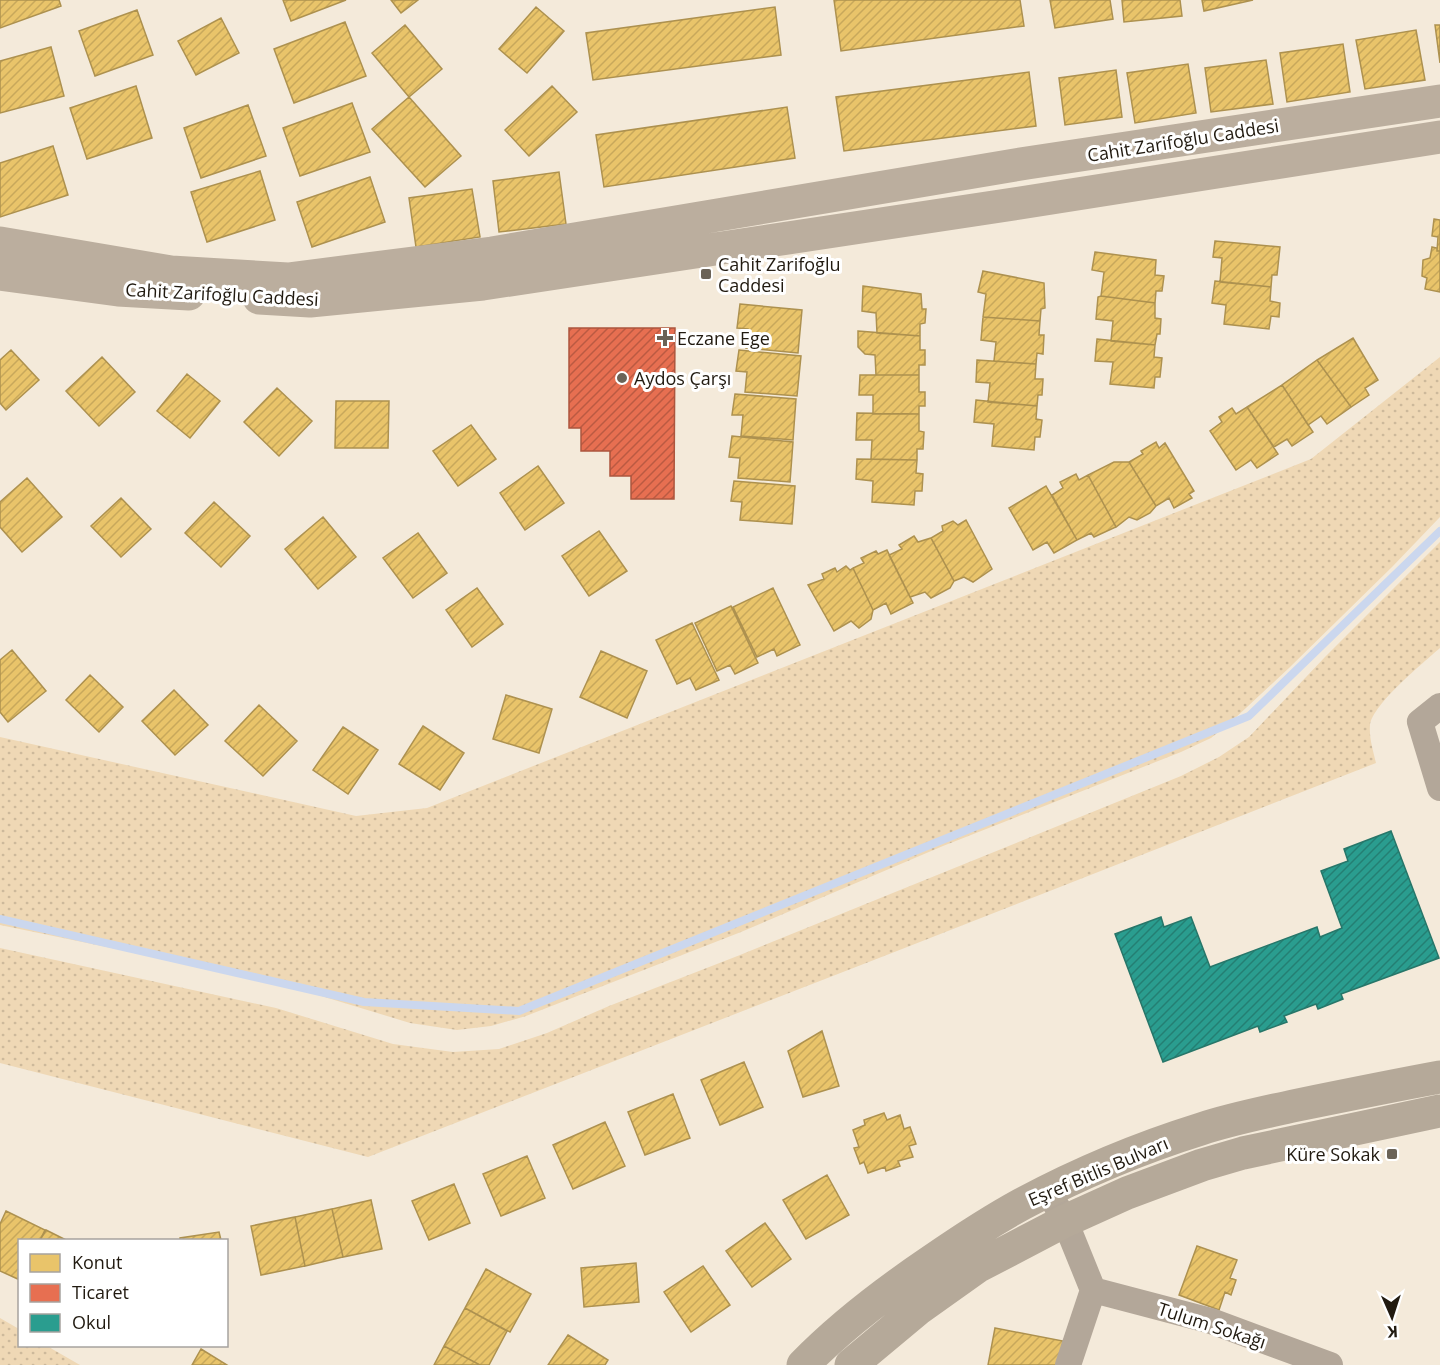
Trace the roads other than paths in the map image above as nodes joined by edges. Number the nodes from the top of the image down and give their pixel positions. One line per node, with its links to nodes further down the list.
1 (1440, 101): 3 (main road, Cahit Zarifoğlu Caddesi)
2 (1440, 137): 4 (main road, Cahit Zarifoğlu Caddesi)
3 (0, 243)
4 (0, 274)
5 (1430, 714): 6 (street)
6 (1440, 788)
7 (1440, 1077): 9 (main road, Eşref Bitlis Bulvarı)
8 (1440, 1111): 10 (main road, Eşref Bitlis Bulvarı)
9 (1048, 1191): 10 (street); 12 (main road, Eşref Bitlis Bulvarı)
10 (1065, 1221): 11 (street); 13 (main road, Eşref Bitlis Bulvarı)
11 (1093, 1290): 14 (street); 15 (street, Tulum Sokağı)
12 (803, 1365)
13 (850, 1365)
14 (1068, 1365)
15 (1329, 1365)

